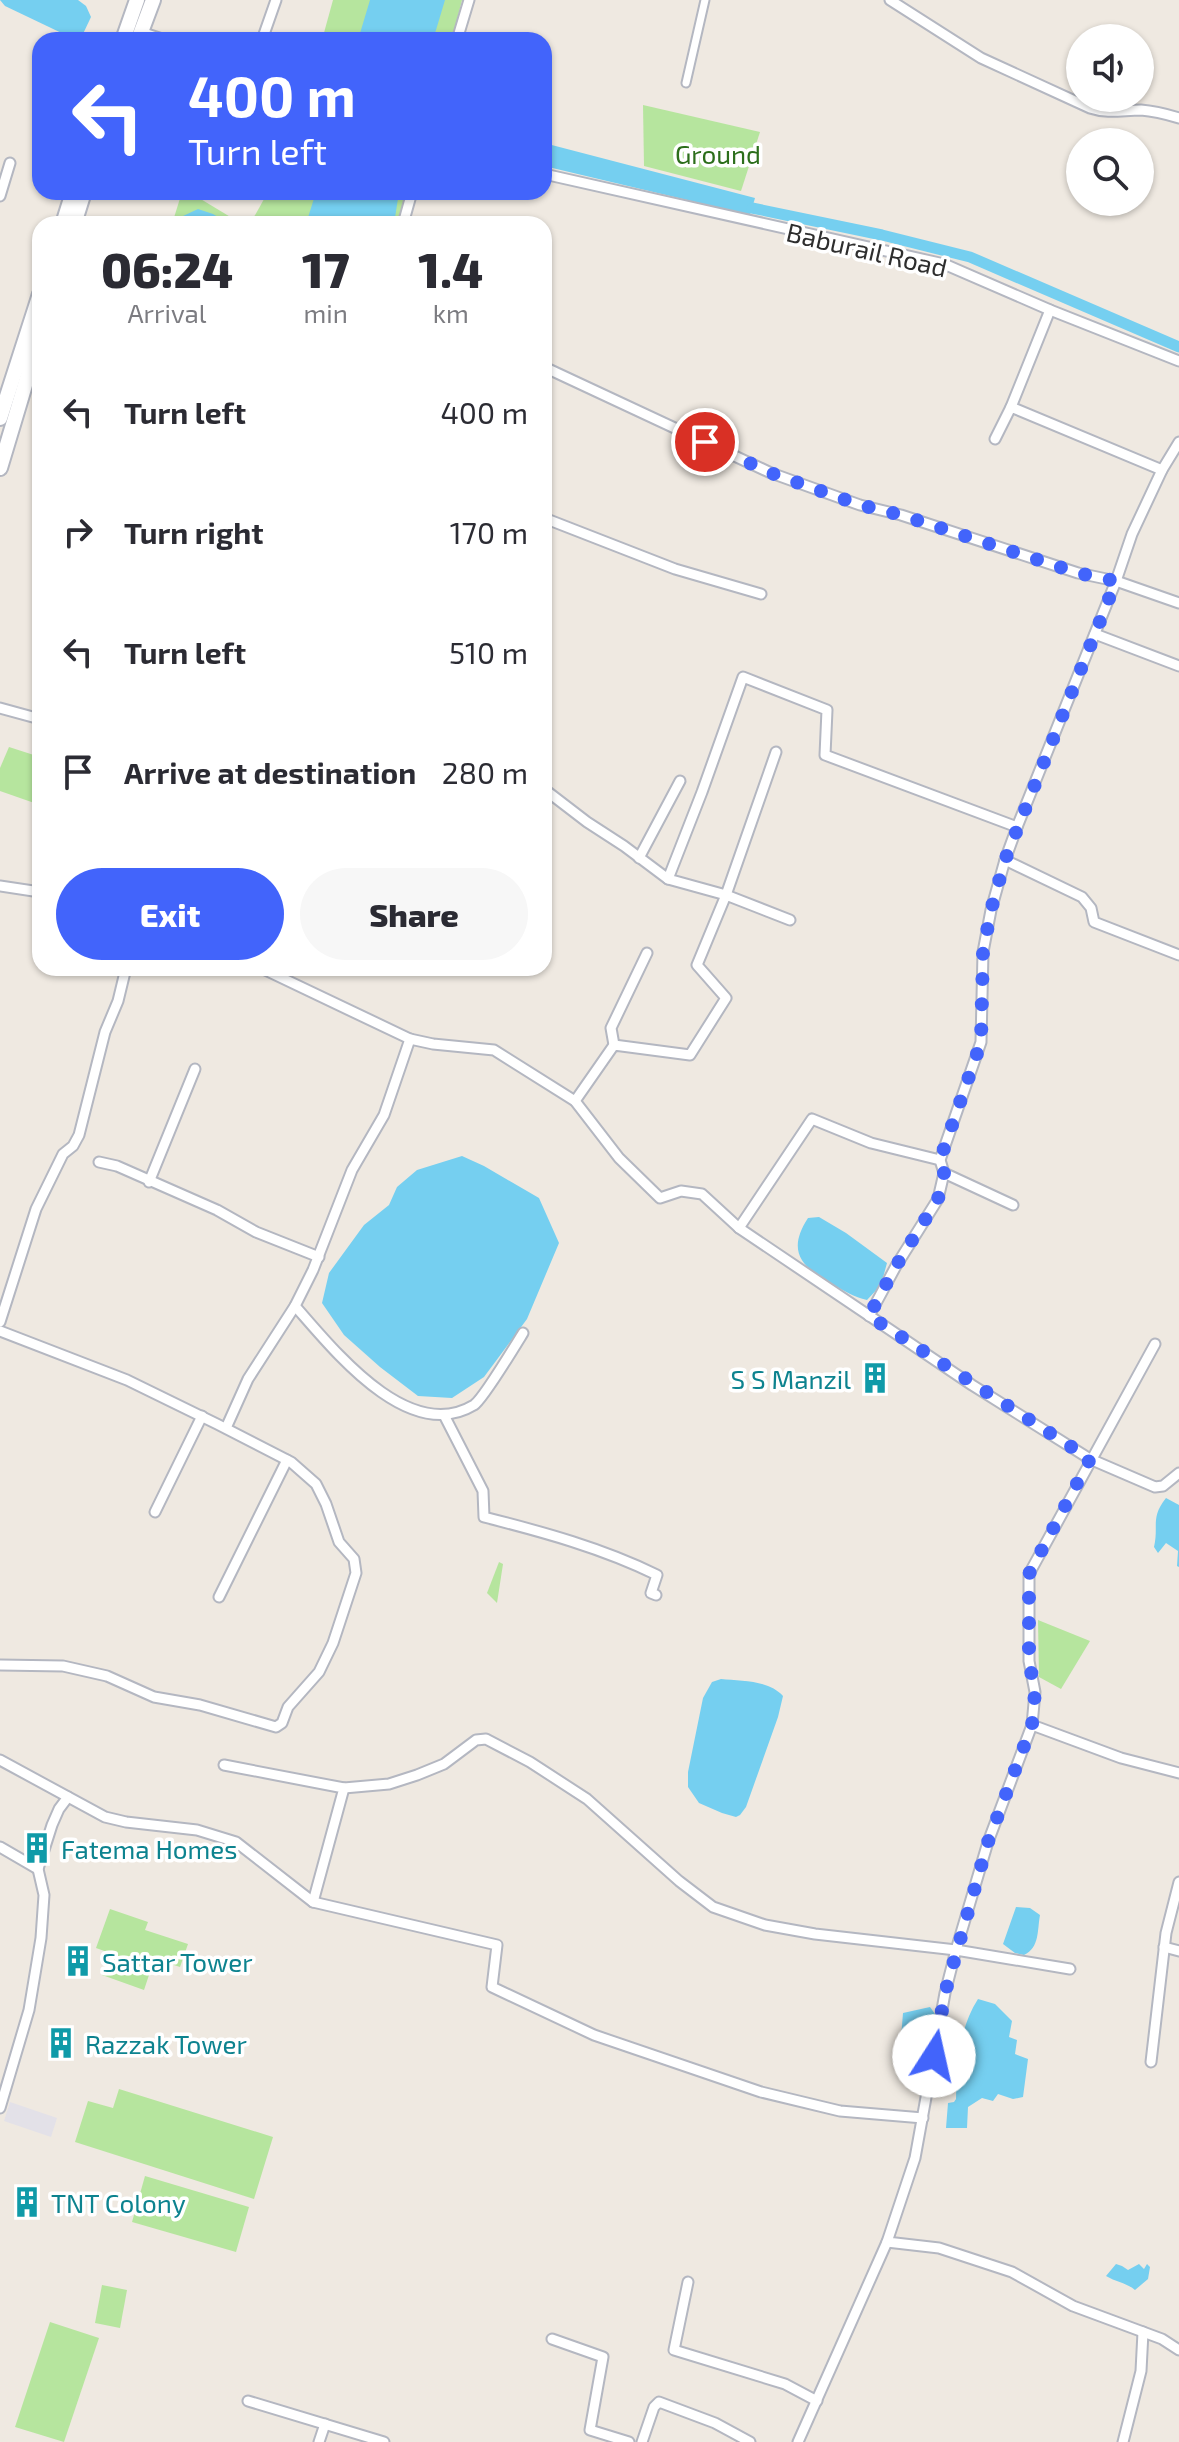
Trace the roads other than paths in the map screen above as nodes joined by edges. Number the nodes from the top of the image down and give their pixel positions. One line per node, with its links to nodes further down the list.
1 (136, 0): 7 (main road)
2 (153, 0): 8 (main road)
3 (276, 0): 9 (street)
4 (469, 0): 10 (street)
5 (705, 0): 11 (street)
6 (890, 0): 12 (street)
7 (126, 32)
8 (141, 32)
9 (265, 32)
10 (459, 32)
11 (686, 83)
12 (1179, 118)
13 (10, 163): 15 (street)
14 (552, 176): 16 (street, Baburail Road)
15 (0, 196)
16 (1050, 310): 18 (street, Baburail Road); 22 (street)
17 (32, 313): 21 (main road)
18 (1179, 361)
19 (32, 362): 26 (main road)
20 (552, 371): 29 (street)
21 (7, 374): 23 (main road)
22 (1011, 407): 24 (street); 27 (street)
23 (0, 418)
24 (995, 439)
25 (1179, 442): 27 (street)
26 (0, 468)
27 (1162, 470): 29 (street)
28 (552, 521): 30 (street)
29 (1116, 581): 31 (street); 32 (street)
30 (761, 594)
31 (1179, 603)
32 (1095, 634): 33 (street); 39 (street)
33 (1179, 666)
34 (0, 708): 35 (street)
35 (32, 717)
36 (776, 752): 45 (street)
37 (680, 781): 40 (street)
38 (552, 795): 40 (street)
39 (1017, 827): 41 (street); 42 (street)
40 (639, 858): 42 (street)
41 (1005, 860): 48 (street); 55 (street)
42 (668, 879): 45 (street)
43 (0, 886): 44 (street)
44 (32, 891)
45 (726, 895): 46 (street); 52 (street)
46 (790, 920)
47 (647, 953): 52 (street)
48 (1179, 955)
49 (124, 976): 64 (street)
50 (278, 976): 51 (street)
51 (410, 1039): 54 (street); 61 (street)
52 (614, 1045): 54 (street)
53 (195, 1069): 58 (street)
54 (575, 1101): 60 (street)
55 (940, 1160): 57 (street); 60 (street)
56 (99, 1162): 58 (street)
57 (944, 1173): 59 (street); 63 (street)
58 (149, 1182): 61 (street)
59 (1013, 1205)
60 (739, 1228): 63 (street)
61 (319, 1257): 62 (street)
62 (295, 1306): 68 (street); 70 (street)
63 (869, 1316): 71 (street)
64 (0, 1322)
65 (0, 1331): 69 (street)
66 (523, 1333): 68 (street)
67 (1155, 1344): 71 (street)
68 (444, 1415): 75 (street)
69 (202, 1416): 70 (street); 74 (street)
70 (226, 1428): 72 (street)
71 (1090, 1459): 73 (street); 78 (street)
72 (287, 1460): 76 (street); 77 (street)
73 (1179, 1473)
74 (155, 1512)
75 (656, 1595)
76 (219, 1597)
77 (0, 1665)
78 (1032, 1725): 81 (street); 89 (street)
79 (0, 1760): 83 (street)
80 (224, 1765): 82 (street)
81 (1179, 1773)
82 (344, 1788): 87 (street); 89 (street)
83 (68, 1797): 85 (street); 87 (street)
84 (0, 1847): 85 (street)
85 (38, 1869): 93 (street)
86 (1179, 1882): 88 (street)
87 (313, 1902): 94 (street)
88 (1164, 1947): 90 (street); 92 (street)
89 (956, 1950): 91 (street); 94 (street)
90 (1179, 1951)
91 (1070, 1969)
92 (1151, 2062)
93 (0, 2108)
94 (923, 2118): 95 (street)
95 (887, 2242): 97 (street); 101 (street)
96 (688, 2282): 101 (street)
97 (1143, 2332): 99 (street); 109 (street)
98 (552, 2339): 105 (street)
99 (1179, 2350)
100 (248, 2401): 102 (street)
101 (817, 2401): 108 (street)
102 (325, 2424): 103 (street); 104 (street)
103 (319, 2442)
104 (384, 2442)
105 (629, 2442)
106 (642, 2442): 107 (street)
107 (750, 2442)
108 (798, 2442)
109 (1123, 2442)

